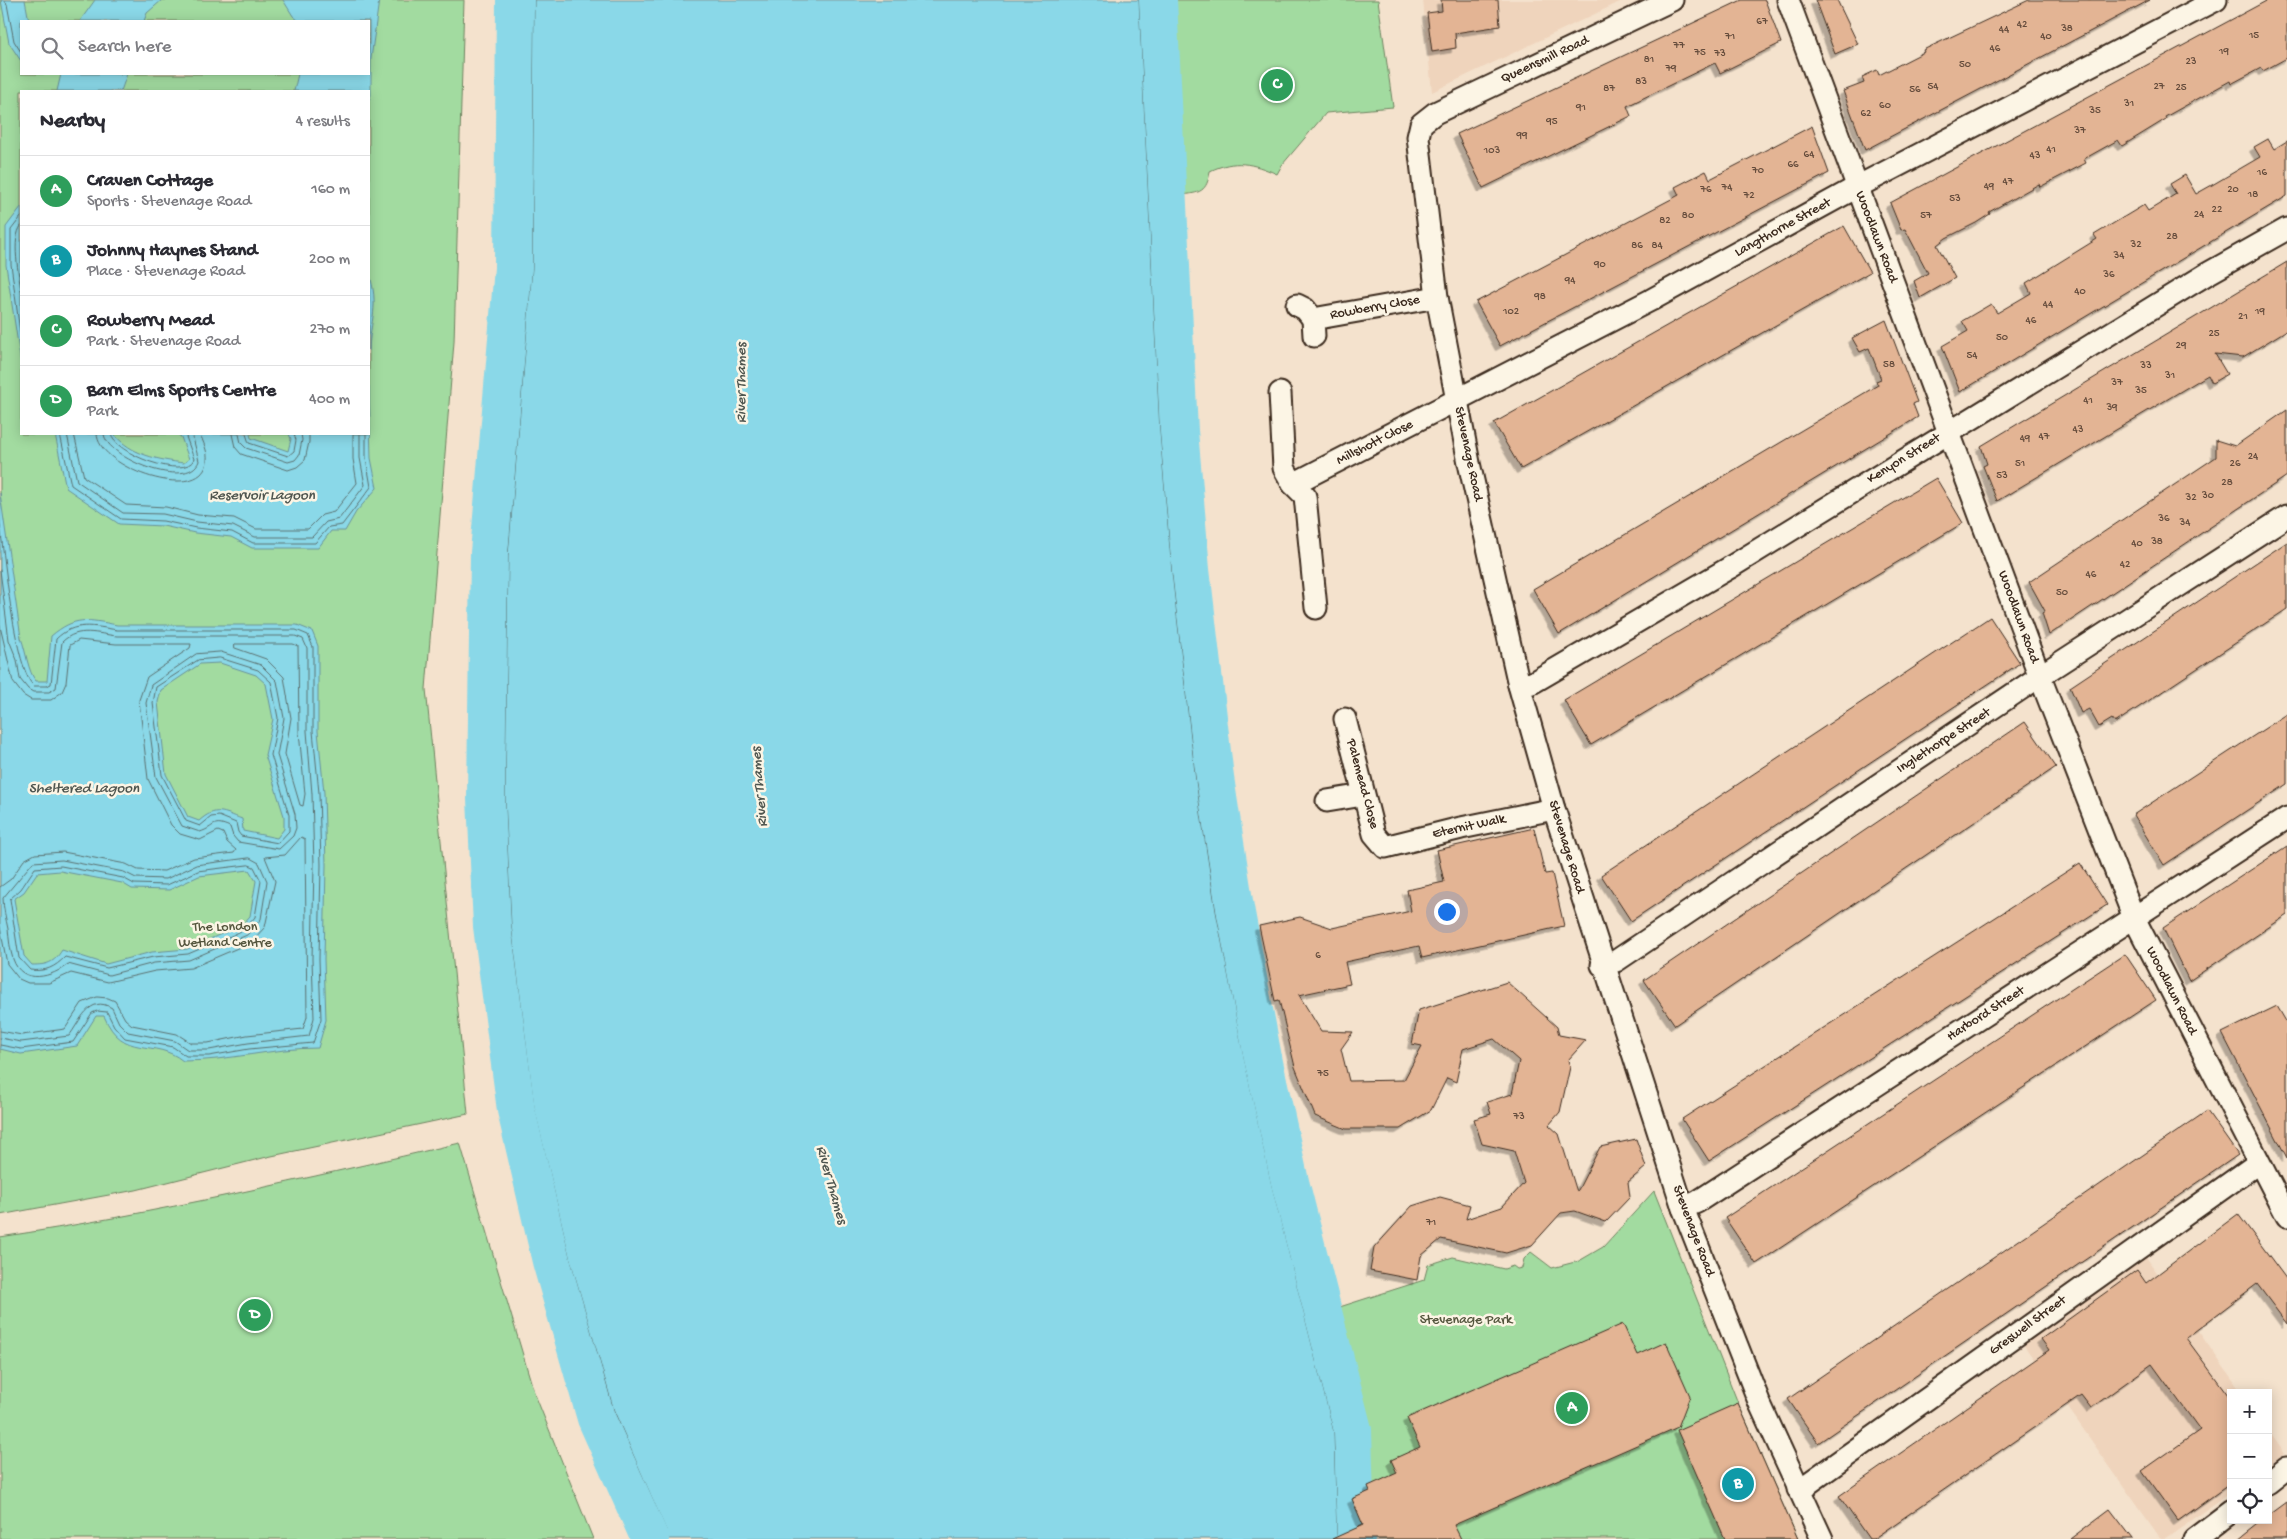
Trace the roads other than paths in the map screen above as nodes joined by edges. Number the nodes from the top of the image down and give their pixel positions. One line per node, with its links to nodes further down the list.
1 (1672, 0): 4 (street, Queensmill Road)
2 (1788, 0): 5 (street, Woodlawn Road)
3 (2216, 0): 5 (street, Langthorne Street)
4 (1421, 124): 7 (street, Stevenage Road)
5 (1857, 187): 10 (street, Langthorne Street); 11 (street, Woodlawn Road)
6 (2287, 229): 11 (street, Kenyon Street)
7 (1437, 296): 8 (street, Rowberry Close); 10 (street, Stevenage Road)
8 (1297, 305)
9 (1280, 393): 12 (street)
10 (1457, 401): 12 (street, Millshott Close); 16 (street, Stevenage Road)
11 (1949, 431): 15 (street, Woodlawn Road); 16 (street, Kenyon Street)
12 (1293, 484): 14 (street)
13 (2287, 516): 15 (street, Inglethorpe Street)
14 (1316, 608)
15 (2040, 677): 23 (street, Woodlawn Road); 24 (street, Inglethorpe Street)
16 (1519, 685): 20 (street, Stevenage Road)
17 (1345, 719): 18 (street, Palemead Close)
18 (1363, 795): 19 (street); 22 (street, Palemead Close)
19 (1327, 801)
20 (1554, 809): 22 (street, Eternit Walk); 24 (street, Stevenage Road)
21 (2287, 818): 23 (street, Harbord Street)
22 (1385, 847)
23 (2134, 918): 25 (street, Woodlawn Road); 26 (street, Harbord Street)
24 (1602, 965): 26 (street, Stevenage Road)
25 (2258, 1163): 27 (street, Woodlawn Road); 30 (street, Greswell Street)
26 (1683, 1208): 30 (street, Stevenage Road)
27 (2287, 1216)
28 (2287, 1468): 29 (street)
29 (2272, 1480)
30 (1798, 1489): 32 (street, Stevenage Road)
31 (2227, 1514): 33 (street)
32 (1822, 1539)
33 (2194, 1539)

